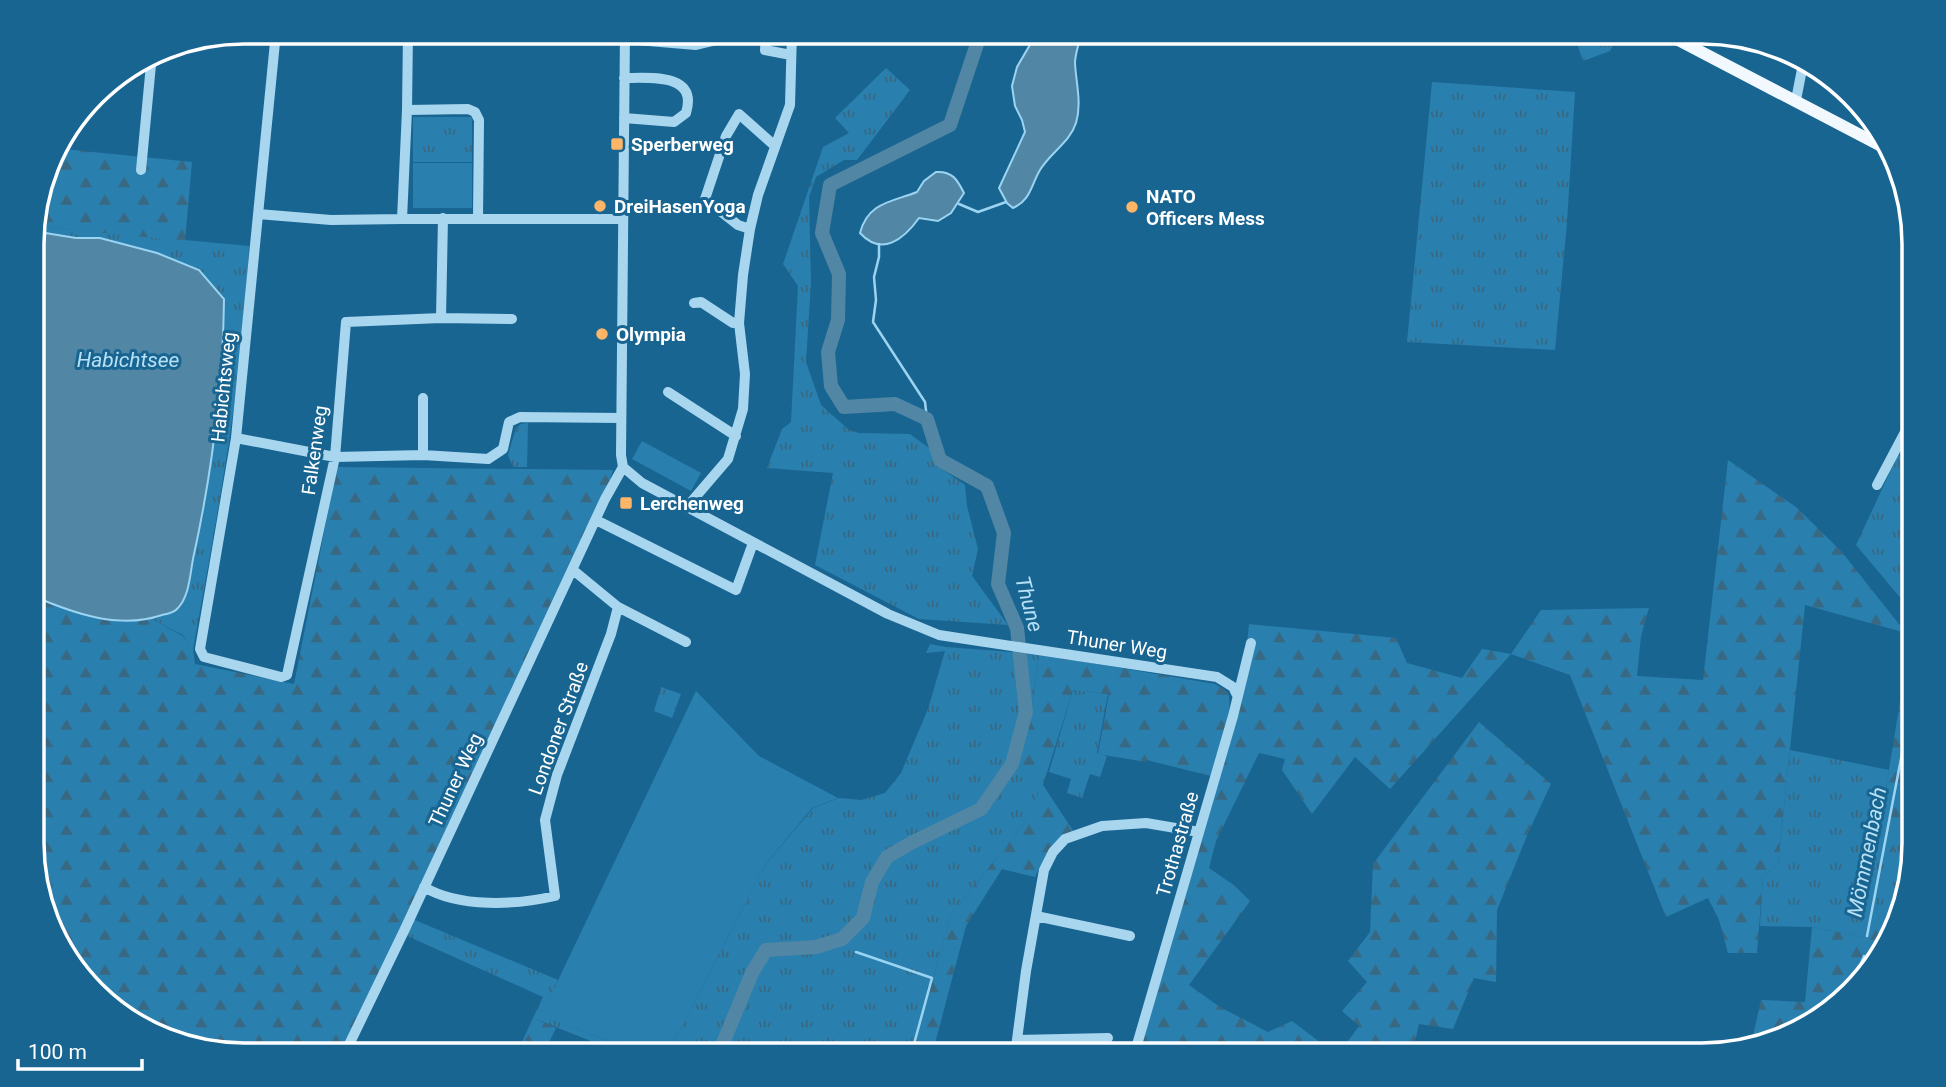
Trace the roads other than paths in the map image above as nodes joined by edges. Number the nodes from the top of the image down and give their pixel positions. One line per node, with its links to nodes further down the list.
1 (275, 44): 17 (street, Habichtsweg)
2 (408, 44): 12 (street)
3 (625, 44): 10 (street)
4 (765, 44): 7 (street)
5 (791, 44): 7 (street)
6 (1686, 44): 11 (main road)
7 (791, 55): 15 (street)
8 (151, 66): 16 (street)
9 (1802, 71): 11 (street)
10 (624, 78): 13 (street); 13 (street)
11 (1796, 100): 14 (main road)
12 (407, 110): 19 (street); 20 (street)
13 (624, 118): 21 (street)
14 (1874, 142)
15 (775, 146): 22 (street); 22 (street)
16 (141, 170)
17 (258, 214): 20 (street); 31 (street, Habichtsweg)
18 (443, 218): 19 (street); 20 (street); 24 (street)
19 (478, 218): 21 (street)
20 (402, 219)
21 (623, 219): 29 (street)
22 (750, 229): 26 (street)
23 (694, 303): 26 (street)
24 (441, 318): 25 (street, Falkenweg); 34 (street, Falkenweg)
25 (512, 319)
26 (738, 323): 30 (street)
27 (668, 393): 30 (street)
28 (423, 398): 33 (street)
29 (621, 418): 33 (street); 35 (street)
30 (736, 436): 37 (street)
31 (236, 438): 34 (street); 44 (street, Habichtsweg)
32 (1902, 438): 36 (street)
33 (424, 455): 34 (street)
34 (335, 457): 44 (street, Falkenweg)
35 (623, 467): 37 (street, Thuner Weg); 38 (street, Thuner Weg)
36 (1877, 485)
37 (686, 508): 39 (street, Thuner Weg)
38 (596, 520): 39 (street); 40 (street, Thuner Weg)
39 (753, 543): 45 (street, Thuner Weg)
40 (573, 570): 41 (street); 47 (street, Thuner Weg)
41 (618, 607): 42 (street); 47 (street, Londoner Straße)
42 (686, 642)
43 (1251, 643): 45 (street, Trothastraße)
44 (287, 675)
45 (1237, 695): 46 (street, Trothastraße)
46 (1199, 832): 48 (street); 54 (street, Trothastraße)
47 (424, 887): 52 (street, Thuner Weg)
48 (1036, 916): 49 (street); 51 (street)
49 (1130, 936)
50 (1108, 1038): 51 (street)
51 (1017, 1040): 53 (street)
52 (350, 1043)
53 (1017, 1043)
54 (1137, 1043)

